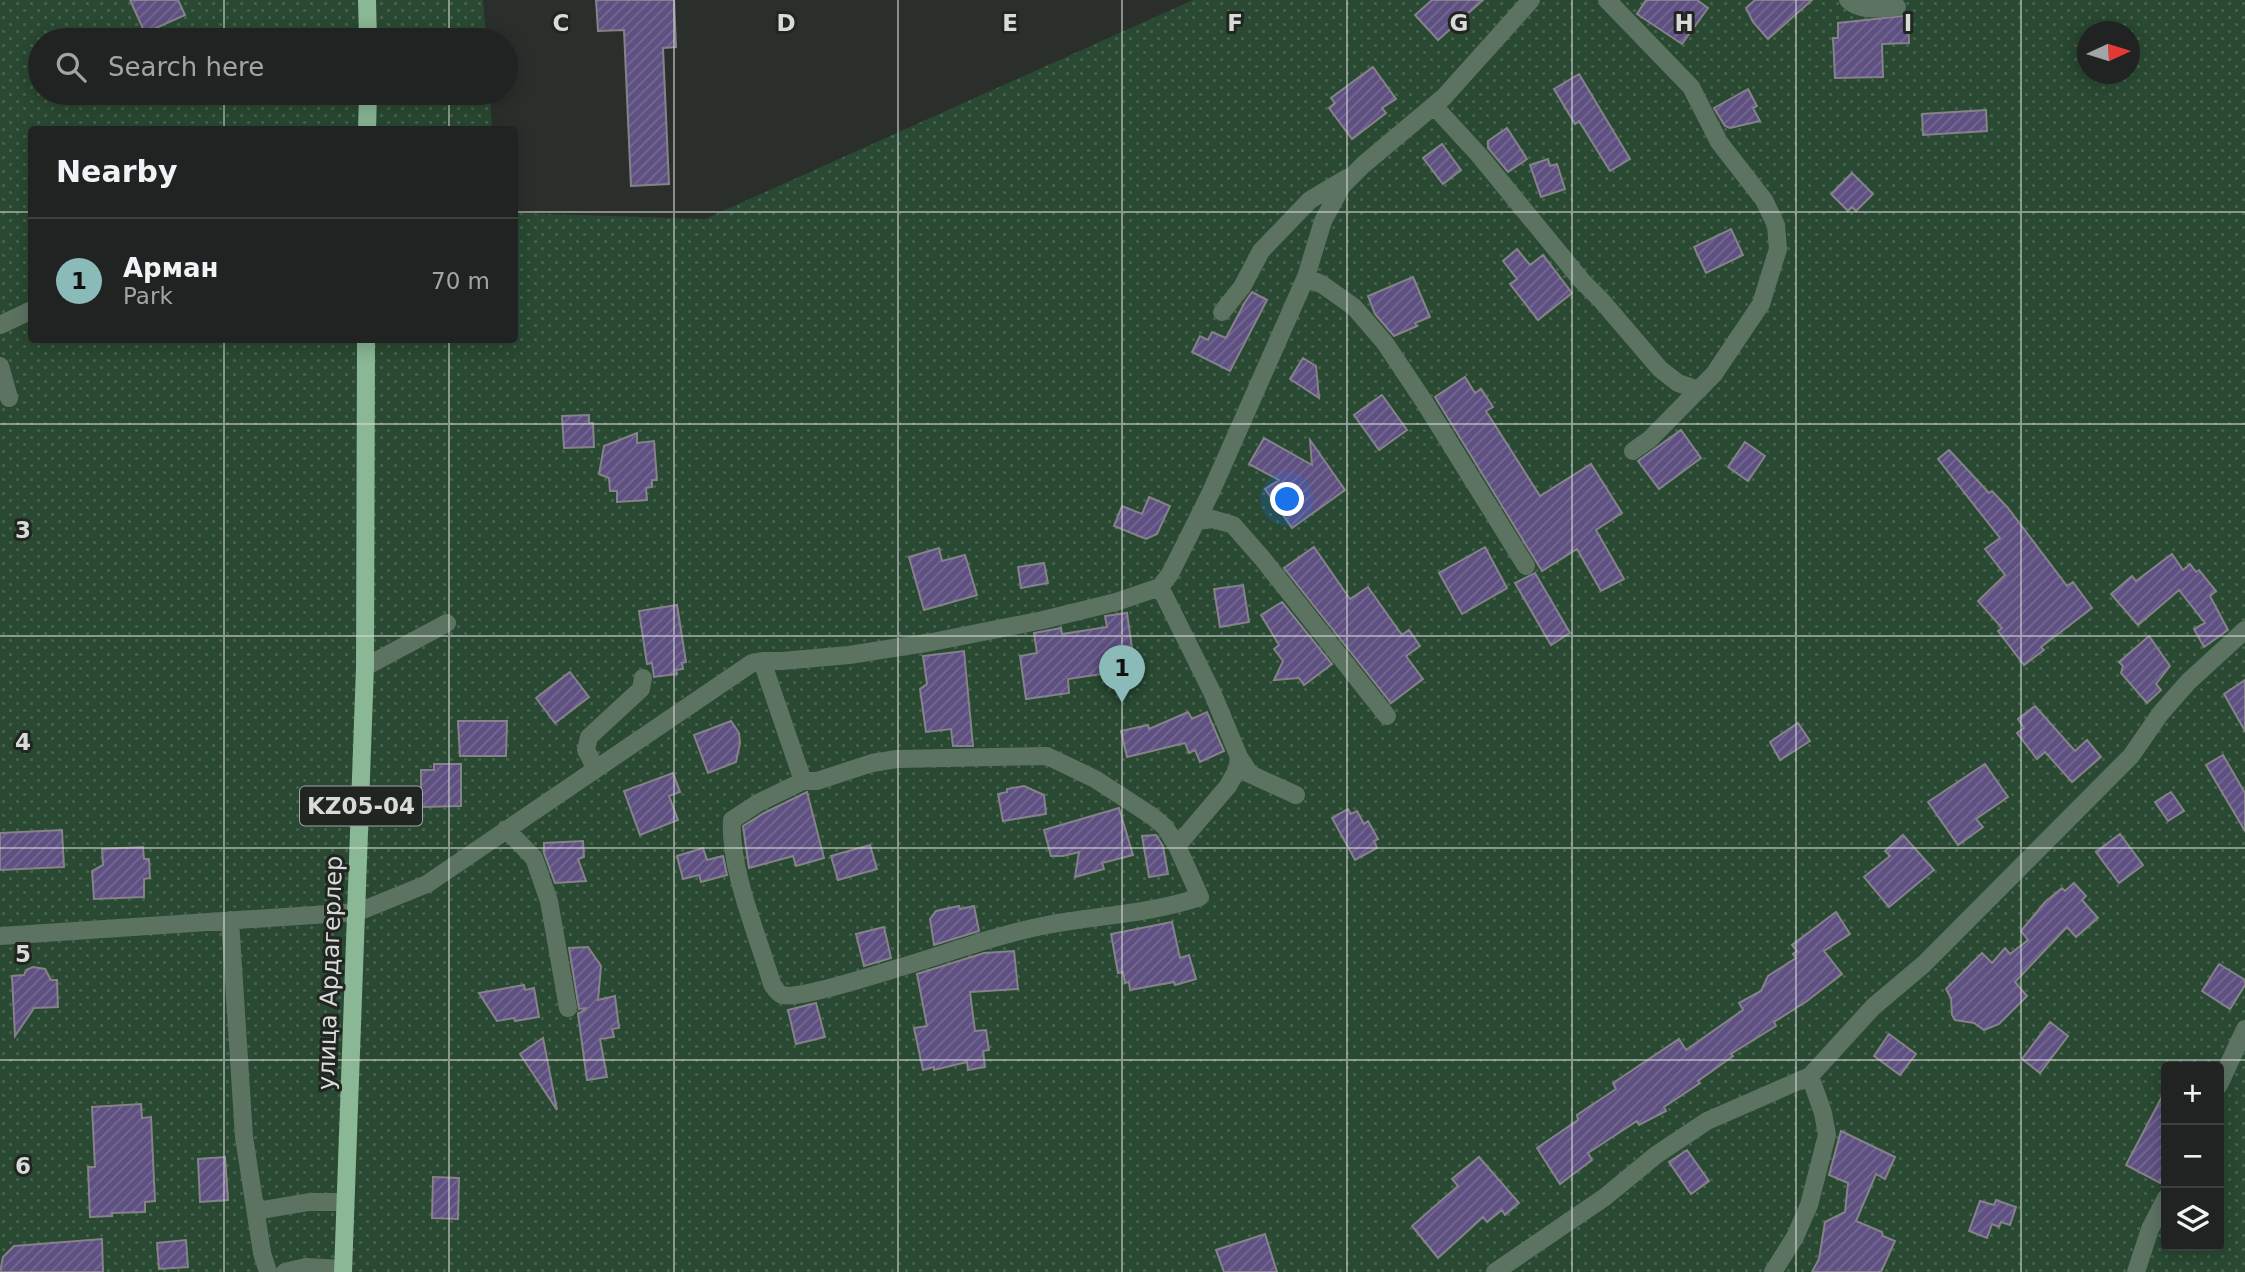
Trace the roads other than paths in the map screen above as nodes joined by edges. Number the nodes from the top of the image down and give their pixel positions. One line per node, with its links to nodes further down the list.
1 (367, 0): 6 (main road)
2 (1531, 0): 8 (street)
3 (1606, 0): 17 (street)
4 (1848, 0): 5 (street)
5 (1897, 7)
6 (368, 28)
7 (369, 105): 9 (main road)
8 (1433, 106): 10 (street); 17 (street)
9 (368, 126)
10 (1353, 175): 11 (street); 13 (street)
11 (1306, 277): 20 (street); 21 (street)
12 (28, 312): 14 (street)
13 (1222, 312)
14 (0, 326)
15 (366, 343): 26 (main road, улица Ардагерлер / KZ05-04)
16 (0, 366): 18 (street)
17 (1699, 390): 19 (street)
18 (9, 398)
19 (1633, 451)
20 (1197, 521): 22 (street); 28 (street)
21 (1526, 566)
22 (1160, 587): 25 (street); 29 (street)
23 (447, 623): 26 (street)
24 (2245, 631): 41 (street)
25 (762, 661): 30 (street); 31 (street)
26 (365, 667): 35 (main road, улица Ардагерлер / KZ05-04)
27 (643, 678): 30 (street)
28 (1387, 716)
29 (1239, 757): 32 (street); 34 (street)
30 (596, 769): 33 (street)
31 (803, 781): 34 (street); 34 (street)
32 (1296, 794)
33 (506, 829): 35 (street); 38 (street)
34 (1177, 846)
35 (358, 912): 36 (street); 42 (main road, улица Ардагерлер / KZ05-04)
36 (230, 920): 37 (street); 44 (street)
37 (0, 936)
38 (568, 1008)
39 (2245, 1029): 40 (street)
40 (2224, 1074)
41 (1810, 1076): 48 (street); 49 (street)
42 (345, 1202): 44 (street); 45 (main road, улица Ардагерлер / KZ05-04)
43 (2161, 1208): 50 (street)
44 (256, 1210): 46 (street)
45 (343, 1270): 47 (street)
46 (268, 1272)
47 (285, 1272)
48 (1495, 1272)
49 (1773, 1272)
50 (2136, 1272)

